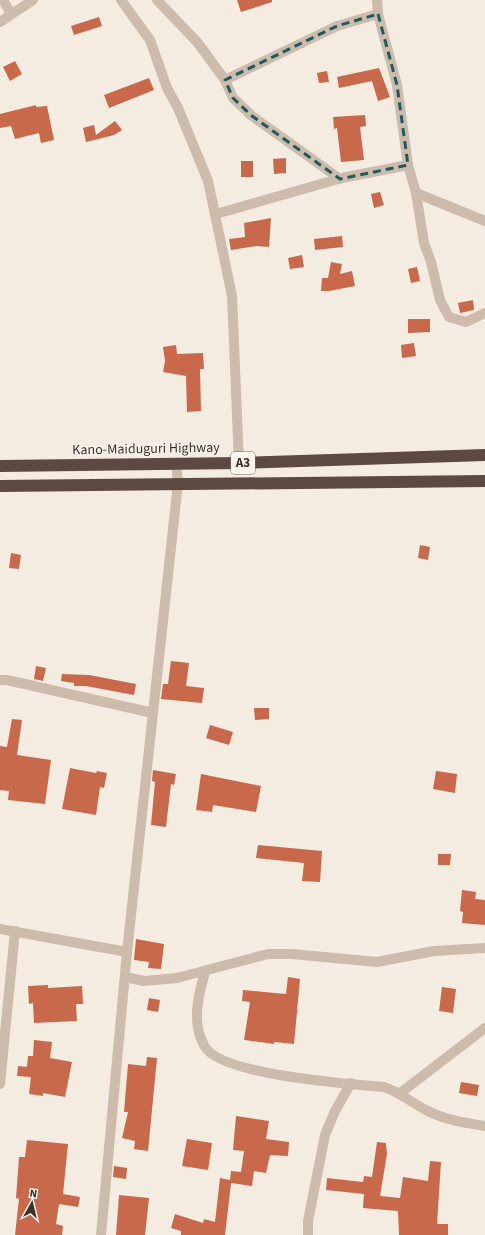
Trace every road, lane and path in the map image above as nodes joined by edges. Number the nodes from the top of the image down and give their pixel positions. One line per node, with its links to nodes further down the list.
1 (3, 0): 6 (street)
2 (33, 0): 6 (street)
3 (121, 0): 13 (street)
4 (157, 0): 9 (street)
5 (377, 0): 7 (street)
6 (11, 14): 8 (street)
7 (378, 14): 9 (street); 10 (street)
8 (0, 22)
9 (225, 80): 11 (street)
10 (408, 165): 11 (street); 12 (street)
11 (340, 179): 13 (street)
12 (416, 193): 14 (street); 15 (street)
13 (216, 214): 18 (street)
14 (485, 221)
15 (485, 313)
16 (485, 454): 18 (highway, Kano-Maiduguri Highway / A3)
17 (176, 463): 18 (highway, Kano-Maiduguri Highway / A3); 19 (highway, Kano-Maiduguri Highway / A3); 21 (street)
18 (239, 463)
19 (0, 466)
20 (485, 481): 21 (highway, A3)
21 (178, 483): 22 (highway, A3); 24 (street)
22 (0, 486)
23 (0, 680): 24 (street)
24 (153, 713): 28 (street)
25 (0, 928): 26 (street)
26 (15, 931): 28 (street); 32 (street)
27 (485, 948): 29 (street)
28 (127, 952): 30 (street)
29 (205, 972): 30 (street); 33 (street)
30 (125, 978): 36 (street)
31 (485, 1028): 34 (street)
32 (0, 1084)
33 (351, 1084): 34 (street); 37 (street)
34 (399, 1094): 35 (street)
35 (485, 1126)
36 (101, 1235)
37 (308, 1235)

